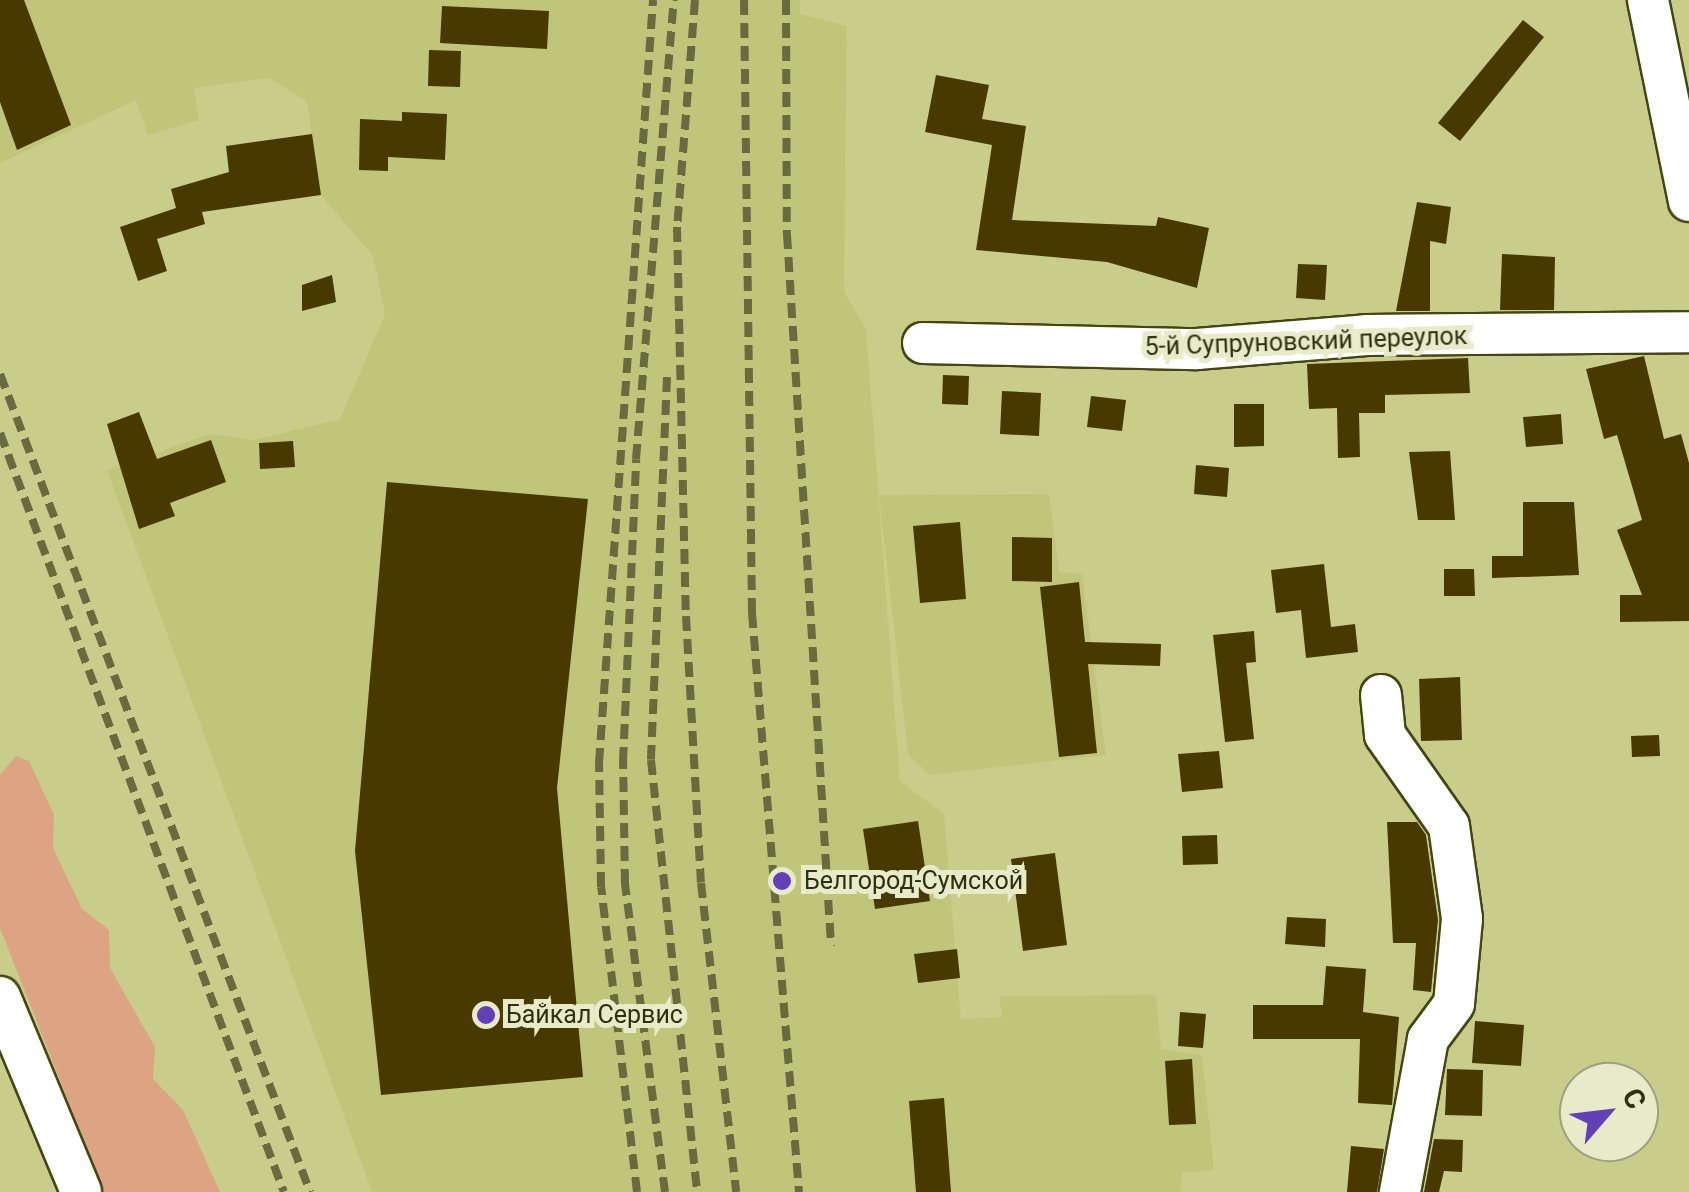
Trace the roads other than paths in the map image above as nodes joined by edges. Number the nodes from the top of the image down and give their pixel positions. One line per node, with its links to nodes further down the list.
1 (1648, 0): 3 (street)
2 (1689, 72): 3 (street)
3 (1682, 123): 4 (street)
4 (1689, 201)
5 (1687, 339): 6 (street, 5-й Супруновский переулок)
6 (923, 344)
7 (1381, 695): 10 (street)
8 (0, 997): 9 (street)
9 (81, 1192)
10 (1400, 1192)

